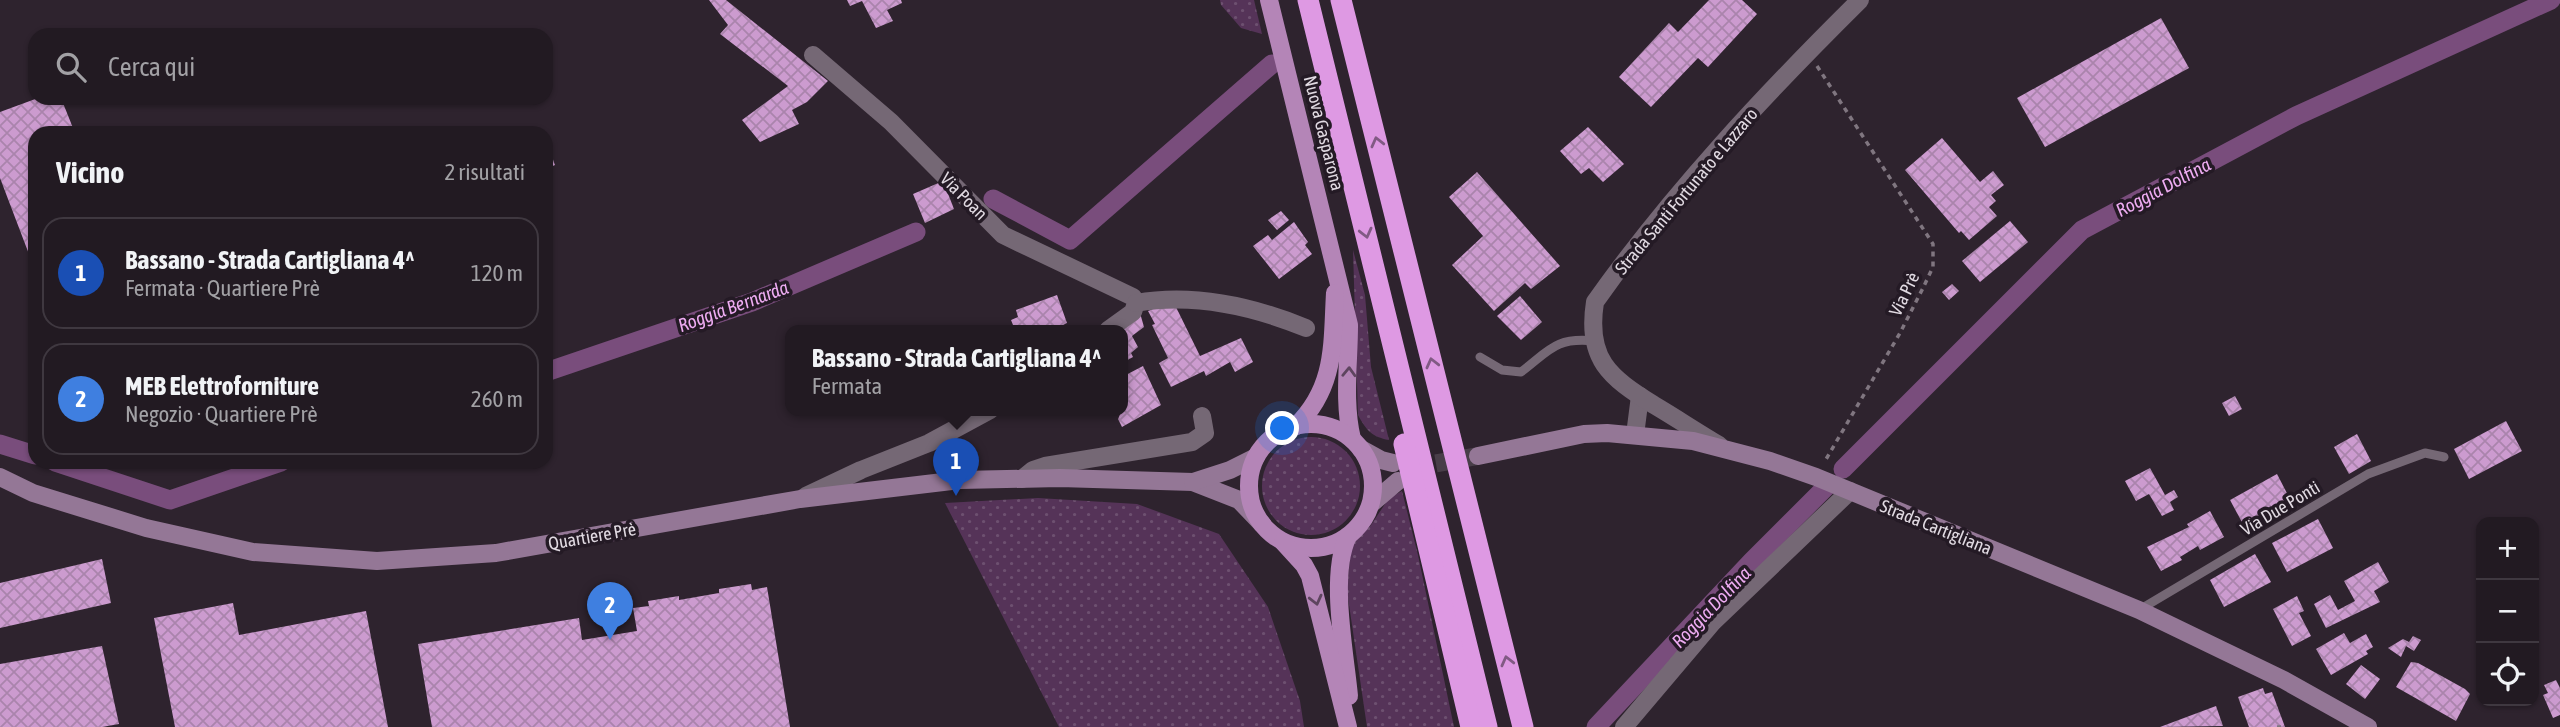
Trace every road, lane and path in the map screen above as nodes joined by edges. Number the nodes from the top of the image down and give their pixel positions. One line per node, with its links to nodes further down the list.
1 (1269, 0): 7 (main road, Nuova Gasparona)
2 (1308, 0): 18 (highway, one-way to 18)
3 (1341, 0): 40 (highway, one-way to 3)
4 (1860, 0): 5 (street, Strada Santi Fortunato e Lazzaro)
5 (1808, 53): 11 (street, Strada Santi Fortunato e Lazzaro); 26 (path, Via Prè)
6 (813, 55): 8 (street, Via Poan)
7 (1335, 276): 16 (main road, Nuova Gasparona); 19 (main road, Nuova Gasparona, one-way to 7)
8 (1136, 303): 9 (street); 10 (street)
9 (1115, 325)
10 (1306, 328)
11 (1594, 341): 12 (lane); 13 (street, Strada Santi Fortunato e Lazzaro)
12 (1480, 357)
13 (1640, 396): 17 (street); 20 (street, Strada Santi Fortunato e Lazzaro)
14 (979, 416): 31 (street)
15 (1202, 416): 27 (street)
16 (1296, 425): 19 (main road); 22 (main road, Nuova Gasparona)
17 (1635, 435): 20 (street, Strada Cartigliana); 21 (street, Strada Cartigliana)
18 (1410, 438): 38 (highway); 39 (highway)
19 (1357, 444): 24 (street); 32 (main road, Nuova Gasparona)
20 (1723, 448): 26 (street, Strada Cartigliana)
21 (1478, 456)
22 (1256, 457): 29 (street, Quartiere Prè); 33 (main road)
23 (2444, 457): 36 (lane, Via Due Ponti)
24 (1393, 463)
25 (0, 477): 31 (street, Quartiere Prè)
26 (1815, 477): 30 (street, Strada Cartigliana)
27 (1022, 479): 29 (street, Quartiere Prè); 31 (street, Quartiere Prè)
28 (1398, 481): 32 (street)
29 (1193, 482): 33 (street, Quartiere Prè)
30 (1850, 491): 36 (street, Strada Cartigliana); 41 (street)
31 (800, 499)
32 (1371, 504): 34 (main road)
33 (1262, 524): 35 (main road)
34 (1348, 536): 35 (main road); 37 (main road)
35 (1283, 542): 37 (main road, one-way to 37)
36 (2139, 610): 42 (street, Strada Cartigliana)
37 (1350, 727)
38 (1471, 727)
39 (1487, 727)
40 (1523, 727)
41 (1624, 727)
42 (2368, 727)

